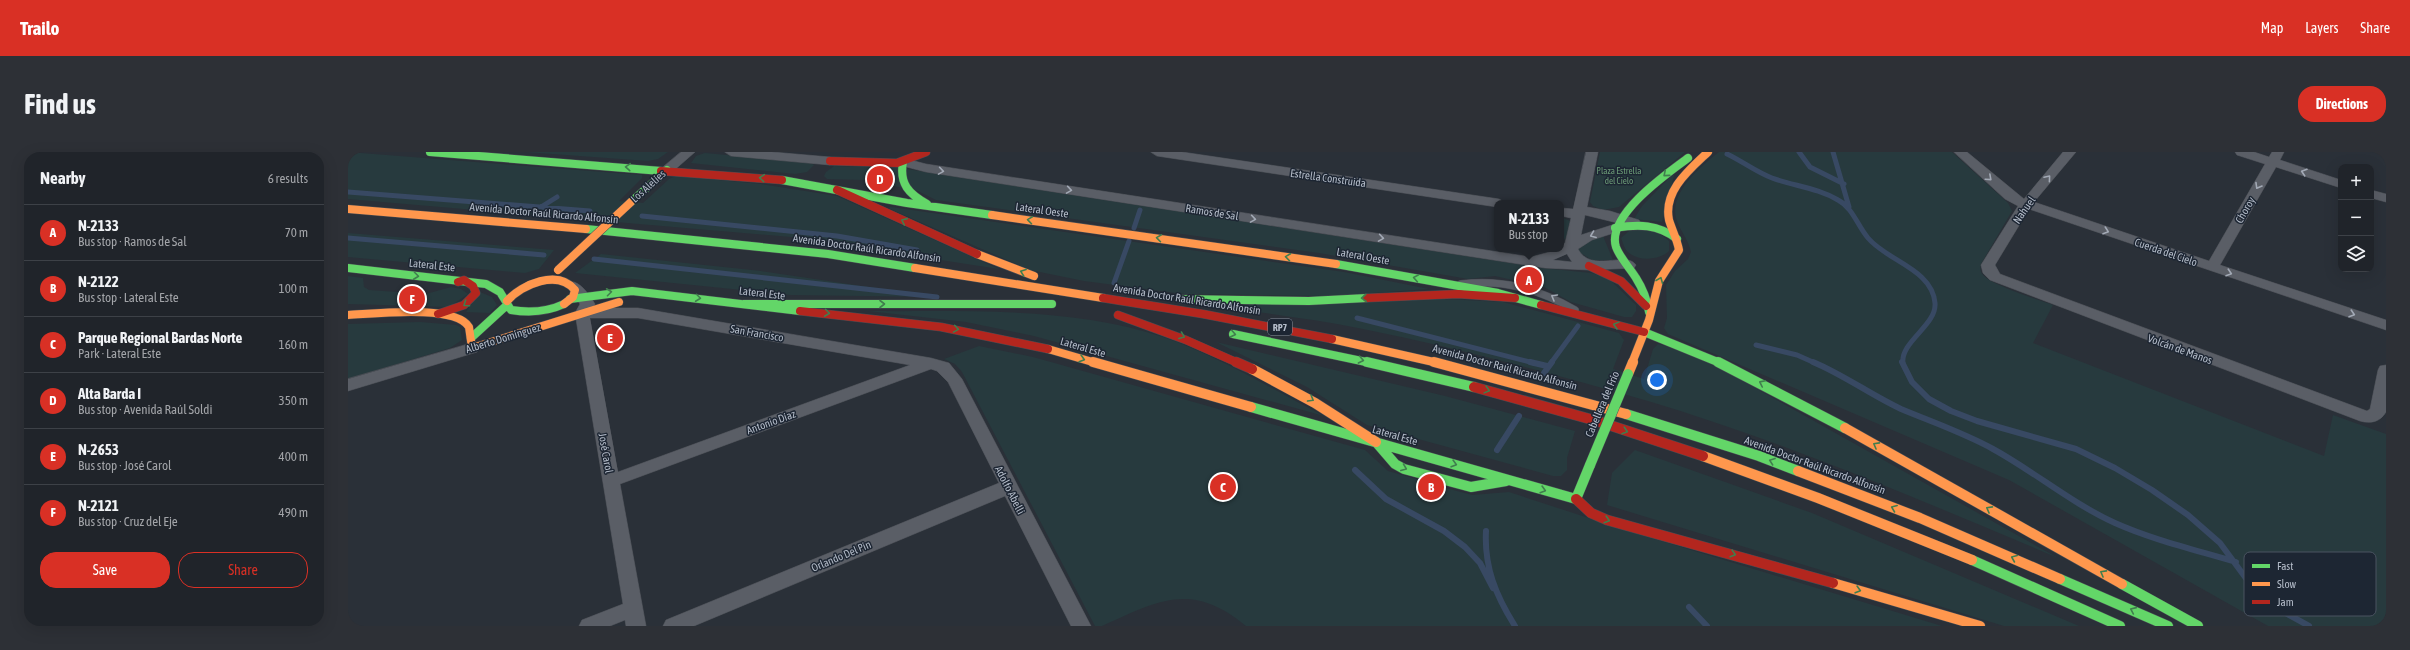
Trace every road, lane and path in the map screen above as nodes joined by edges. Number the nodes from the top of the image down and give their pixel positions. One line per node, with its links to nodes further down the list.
1 (430, 152): 16 (main road, Lateral Oeste)
2 (514, 152): 16 (lane)
3 (689, 152): 20 (street, Los Alelíes)
4 (731, 152): 18 (street)
5 (841, 152): 18 (main road)
6 (926, 152): 19 (main road)
7 (1157, 152): 17 (street, Estrella Construida)
8 (1219, 152): 17 (street)
9 (1592, 152): 31 (street)
10 (1698, 152): 32 (main road, one-way to 32)
11 (1708, 152): 35 (main road)
12 (1960, 152): 27 (street, Cuerda del Cielo, one-way to 27)
13 (2070, 152): 27 (street, Nahuel, one-way to 13)
14 (2241, 152): 15 (street)
15 (2275, 157): 22 (street, one-way to 15); 45 (street, Choroy, one-way to 45)
16 (524, 159): 20 (main road, Lateral Oeste, one-way to 16)
17 (1204, 159): 26 (street, Estrella Construida)
18 (830, 161): 19 (main road); 21 (main road)
19 (903, 162): 28 (main road); 41 (street, Ramos de Sal, one-way to 41)
20 (667, 170): 21 (main road, Lateral Oeste, one-way to 20); 47 (main road, Los Alelíes, bridge)
21 (800, 183): 23 (main road, Lateral Oeste)
22 (2338, 183)
23 (837, 190): 28 (main road, Lateral Oeste); 58 (main road, one-way to 23)
24 (2374, 195): 25 (street)
25 (2386, 198)
26 (1494, 202)
27 (2026, 204): 45 (street, Cuerda del Cielo, one-way to 45); 49 (street, Nahuel)
28 (934, 207): 53 (main road, Lateral Oeste, one-way to 28)
29 (348, 209): 58 (main road, Avenida Doctor Raúl Ricardo Alfonsín / RP7)
30 (1564, 212): 31 (street)
31 (1579, 212): 32 (street); 37 (street)
32 (1619, 223): 33 (street); 37 (street, Ramos de Sal, one-way to 37); 43 (main road)
33 (1637, 224): 35 (main road)
34 (577, 240): 36 (main road)
35 (1677, 240): 39 (main road)
36 (601, 242)
37 (1571, 246): 38 (street, Ramos de Sal); 44 (street)
38 (1564, 250)
39 (1679, 250): 42 (main road); 65 (main road, Cabellera del Frío, one-way to 39)
40 (1560, 252): 41 (street, Ramos de Sal)
41 (1523, 260): 44 (street, Ramos de Sal)
42 (1661, 263)
43 (1636, 265): 44 (street, Ramos de Sal); 65 (main road)
44 (1589, 266): 65 (main road)
45 (2212, 267): 73 (street, Cuerda del Cielo, one-way to 73)
46 (348, 268): 48 (main road, Lateral Este)
47 (557, 270): 51 (main road, Los Alelíes); 55 (main road)
48 (377, 271): 50 (main road, Lateral Este, one-way to 50); 52 (main road)
49 (1990, 273): 79 (street, Volcán de Manos)
50 (464, 280): 54 (main road); 61 (main road, Lateral Este); 66 (main road, one-way to 66)
51 (537, 282): 55 (main road); 61 (main road, Los Alelíes)
52 (387, 283)
53 (1454, 285): 60 (main road, Lateral Oeste); 70 (lane, one-way to 53)
54 (431, 288)
55 (571, 293): 56 (main road, Lateral Este, one-way to 56); 63 (main road); 67 (street, José Carol); 71 (main road)
56 (659, 293): 62 (main road, Lateral Este, one-way to 62); 67 (main road, Alberto Domínguez)
57 (990, 294): 62 (main road, one-way to 57)
58 (1086, 295): 59 (main road, Avenida Doctor Raúl Ricardo Alfonsín / RP7)
59 (1096, 296): 60 (main road, one-way to 59); 92 (main road, Avenida Doctor Raúl Ricardo Alfonsín / RP7, one-way to 59)
60 (1515, 298): 70 (main road, Lateral Oeste)
61 (507, 303): 63 (main road, Lateral Este); 64 (main road, Los Alelíes)
62 (745, 304): 81 (main road, Lateral Este, one-way to 81)
63 (516, 311): 71 (main road, Lateral Este)
64 (500, 313): 69 (main road); 77 (main road, Los Alelíes)
65 (1649, 313): 75 (main road, Cabellera del Frío)
66 (435, 314): 68 (main road); 69 (main road)
67 (582, 314): 71 (main road); 76 (main road, Alberto Domínguez); 78 (street, San Francisco); 83 (street, José Carol)
68 (348, 315)
69 (459, 317): 77 (main road)
70 (1588, 317): 75 (main road, Lateral Oeste, one-way to 70)
71 (542, 319): 76 (main road)
72 (1171, 324): 81 (main road, one-way to 81)
73 (2386, 325)
74 (1224, 332): 91 (main road, RP7, one-way to 91)
75 (1644, 332): 85 (main road, Cabellera del Frío, bridge); 93 (main road, Lateral Oeste, one-way to 75)
76 (494, 341): 77 (main road, Alberto Domínguez)
77 (471, 343): 80 (street, Alberto Domínguez)
78 (931, 363): 83 (street, Antonio Díaz); 84 (street, Adolfo Abelli)
79 (2386, 370)
80 (348, 385)
81 (1376, 442): 82 (main road, Lateral Este, one-way to 82); 82 (main road, one-way to 82)
82 (1510, 480): 85 (main road, Lateral Este, one-way to 85)
83 (611, 481): 86 (street, José Carol)
84 (1008, 487): 88 (street, Orlando Del Pin); 89 (street, Adolfo Abelli)
85 (1576, 499): 90 (main road, one-way to 90)
86 (634, 617): 87 (street)
87 (589, 626)
88 (673, 626)
89 (1081, 626)
90 (1980, 626)
91 (2120, 626)
92 (2168, 626)
93 (2198, 626)

